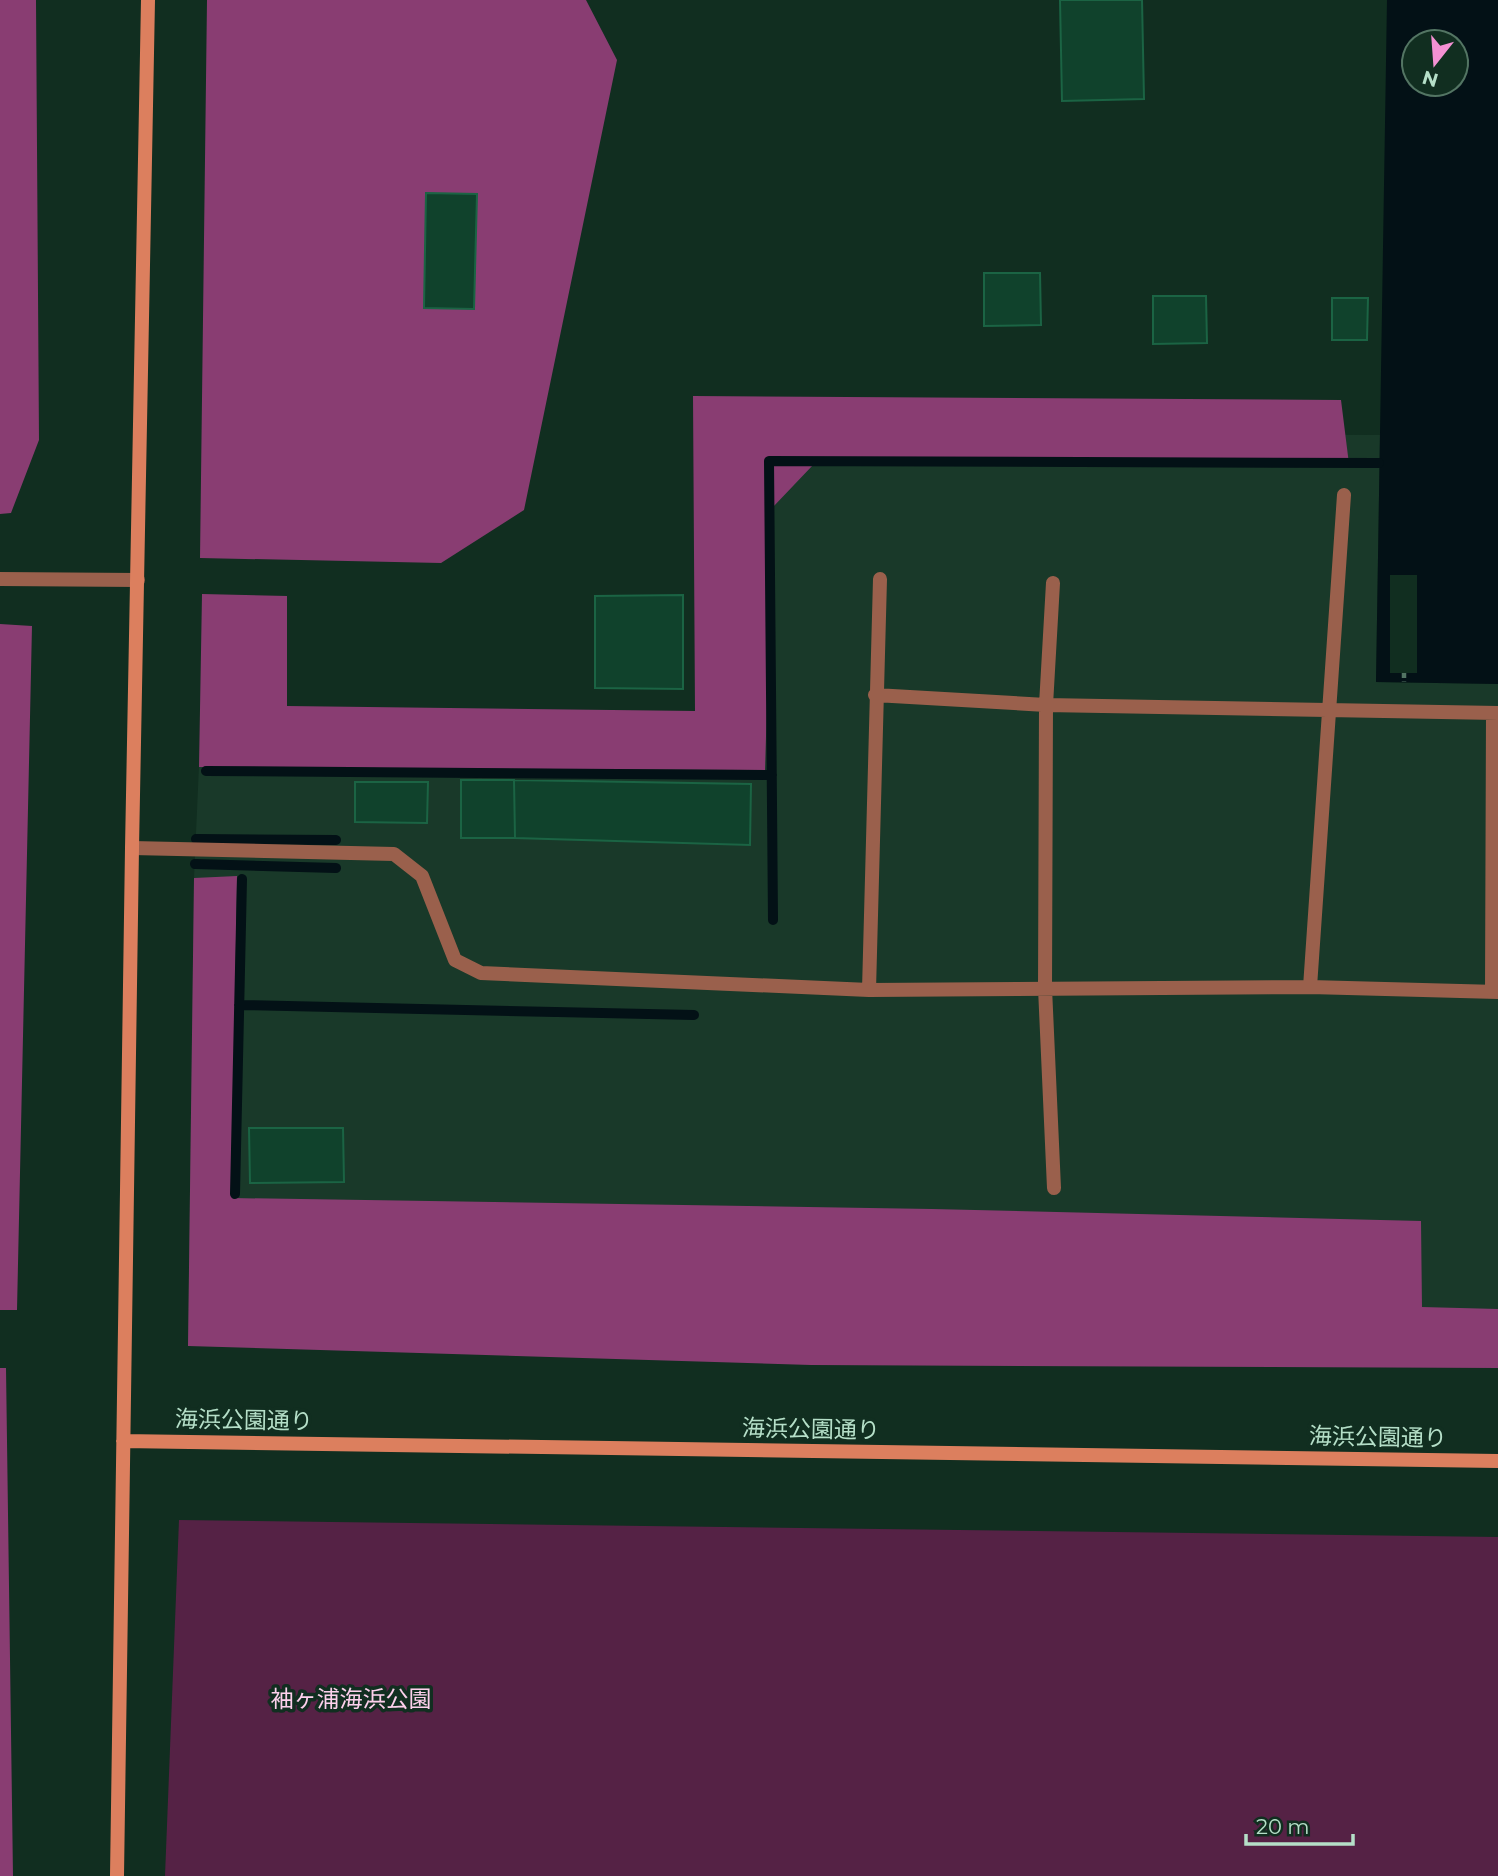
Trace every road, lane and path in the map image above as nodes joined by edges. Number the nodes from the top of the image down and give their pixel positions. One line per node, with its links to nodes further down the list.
1 (148, 0): 5 (street)
2 (1344, 495): 11 (lane)
3 (0, 579): 5 (lane)
4 (880, 579): 9 (lane)
5 (138, 580): 13 (street)
6 (1052, 583): 10 (lane)
7 (1404, 673): 8 (path)
8 (1404, 682)
9 (875, 695): 10 (lane); 16 (lane)
10 (1046, 705): 11 (lane); 15 (lane)
11 (1329, 709): 12 (lane); 14 (lane)
12 (1495, 713): 17 (lane)
13 (132, 848): 16 (lane); 19 (street)
14 (1310, 987): 15 (lane); 17 (lane)
15 (1045, 988): 16 (lane); 18 (lane)
16 (869, 990)
17 (1495, 991)
18 (1055, 1188)
19 (123, 1441): 20 (street, 海浜公園通り); 21 (street)
20 (1498, 1461)
21 (117, 1876)

